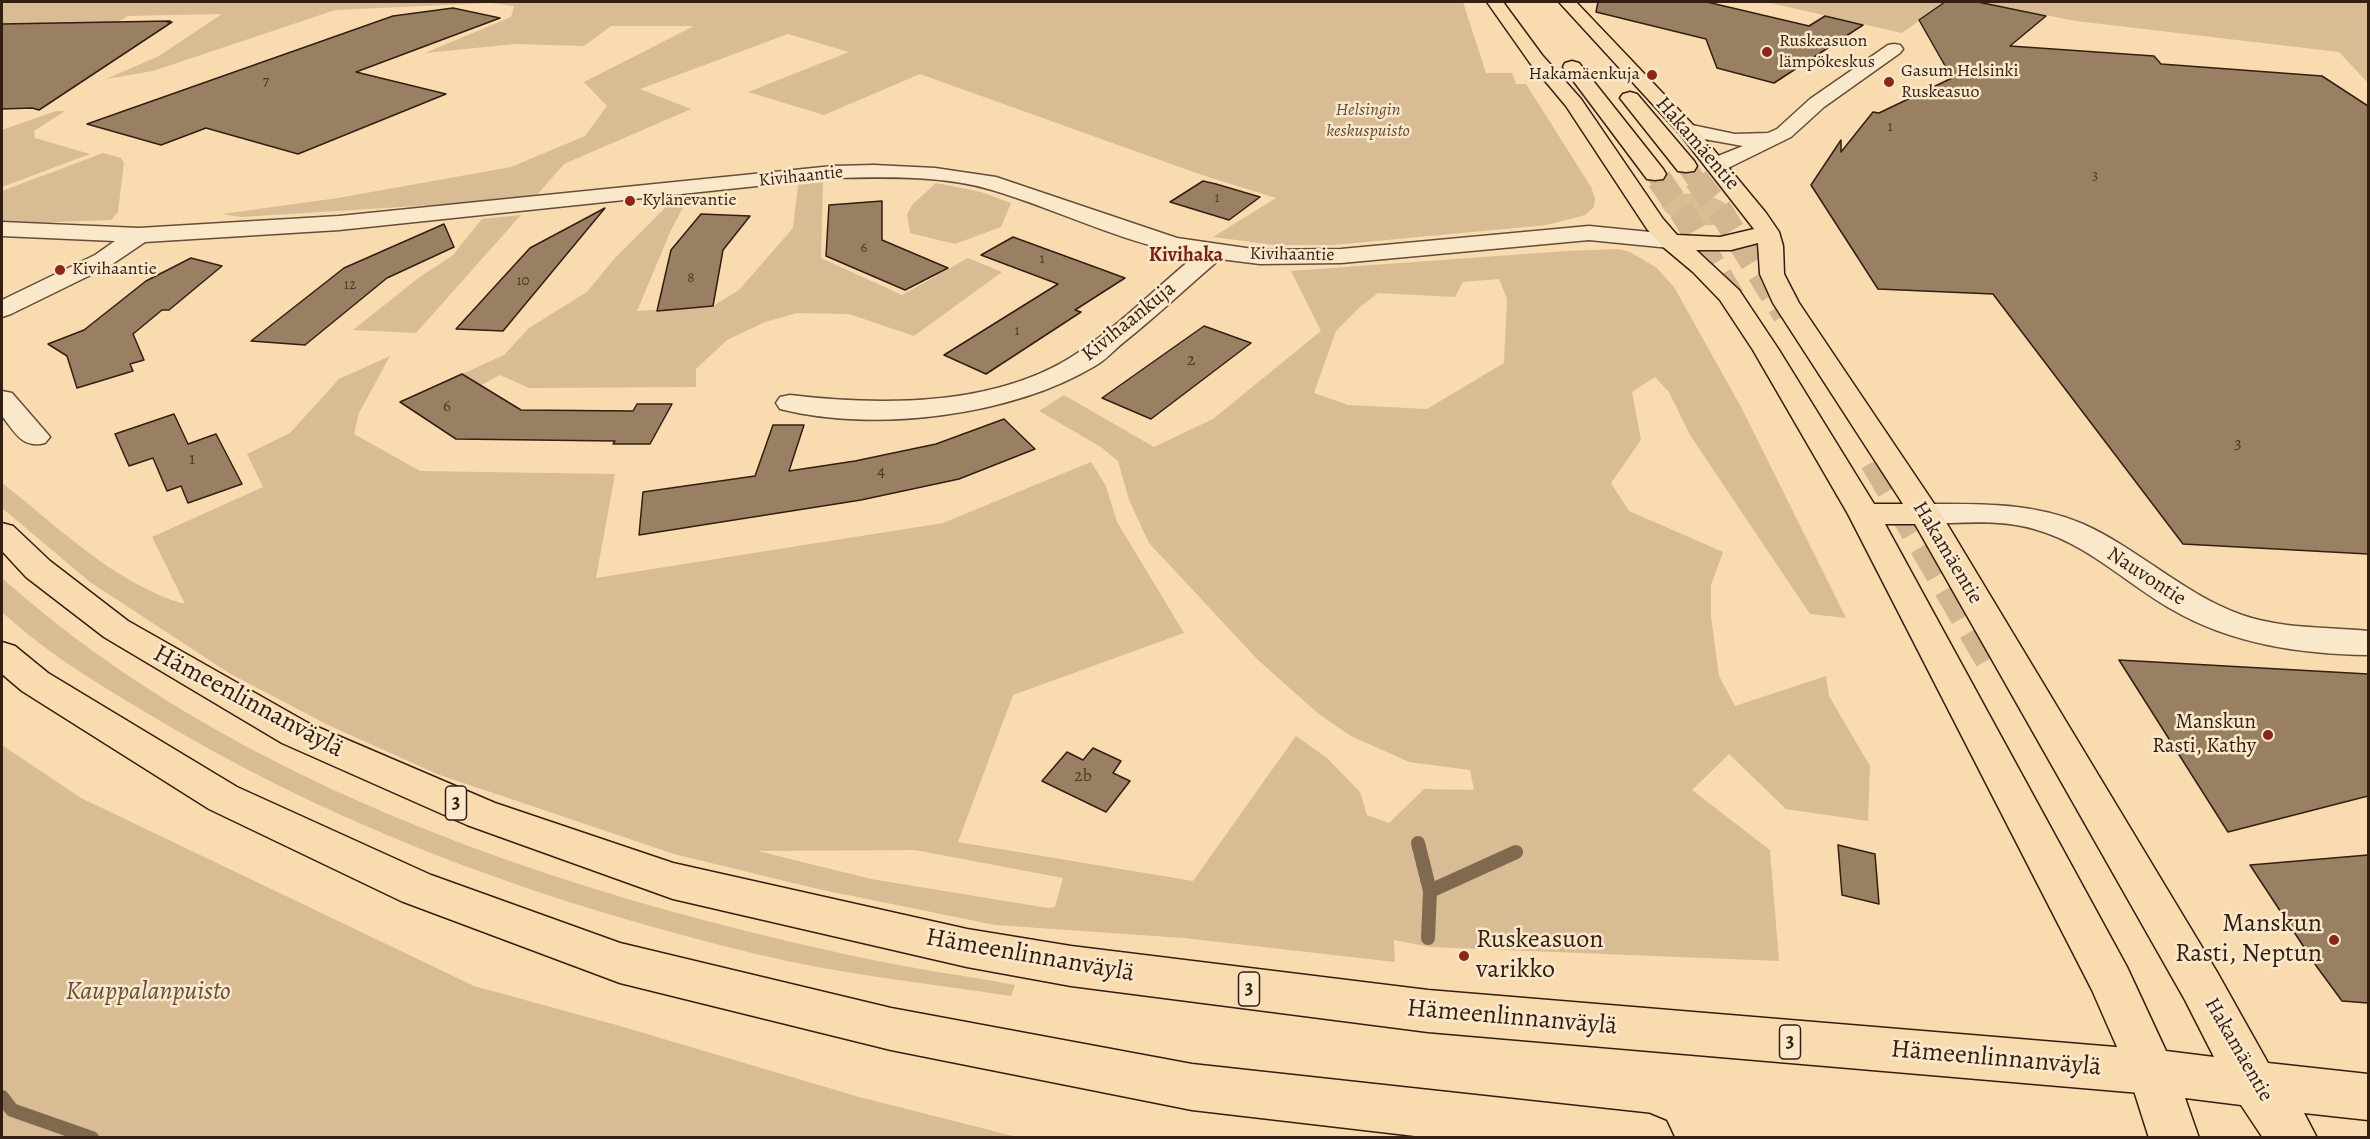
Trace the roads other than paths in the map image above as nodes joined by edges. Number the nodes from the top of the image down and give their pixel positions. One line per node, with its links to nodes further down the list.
1 (1495, 2): 11 (main road)
2 (1546, 2): 9 (main road, Hakamäentie)
3 (1567, 2): 6 (main road, Hakamäentie)
4 (1557, 49): 9 (main road)
5 (1894, 49): 7 (street)
6 (1687, 130): 7 (street); 8 (main road, Hakamäentie)
7 (1776, 136): 8 (street); 10 (street)
8 (1716, 165): 9 (main road); 10 (main road, Hakamäentie)
9 (1671, 173): 10 (main road); 11 (main road)
10 (1736, 189): 13 (main road, Hakamäentie)
11 (1638, 200): 14 (street, Kivihaantie); 16 (main road)
12 (2, 229): 15 (street, Kivihaantie)
13 (1767, 232): 16 (main road); 23 (main road, Hakamäentie)
14 (1589, 233): 16 (street, Kivihaantie); 17 (street, Kivihaantie)
15 (139, 235): 17 (street, Kivihaantie); 18 (street)
16 (1670, 241): 22 (main road)
17 (1215, 251): 20 (street, Kivihaankuja)
18 (11, 304)
19 (2, 399): 21 (street)
20 (790, 403)
21 (35, 437)
22 (1864, 514): 23 (main road); 27 (main road)
23 (1925, 514): 25 (street, Nauvontie); 28 (main road, Hakamäentie)
24 (2, 533): 27 (main road, Hämeenlinnanväylä / 3)
25 (2368, 643)
26 (2, 655): 30 (main road)
27 (2152, 1071): 28 (main road, Hämeenlinnanväylä); 31 (main road)
28 (2253, 1082): 29 (main road, Hämeenlinnanväylä); 32 (main road, Hakamäentie)
29 (2368, 1097)
30 (1649, 1137)
31 (2174, 1137)
32 (2292, 1137)

